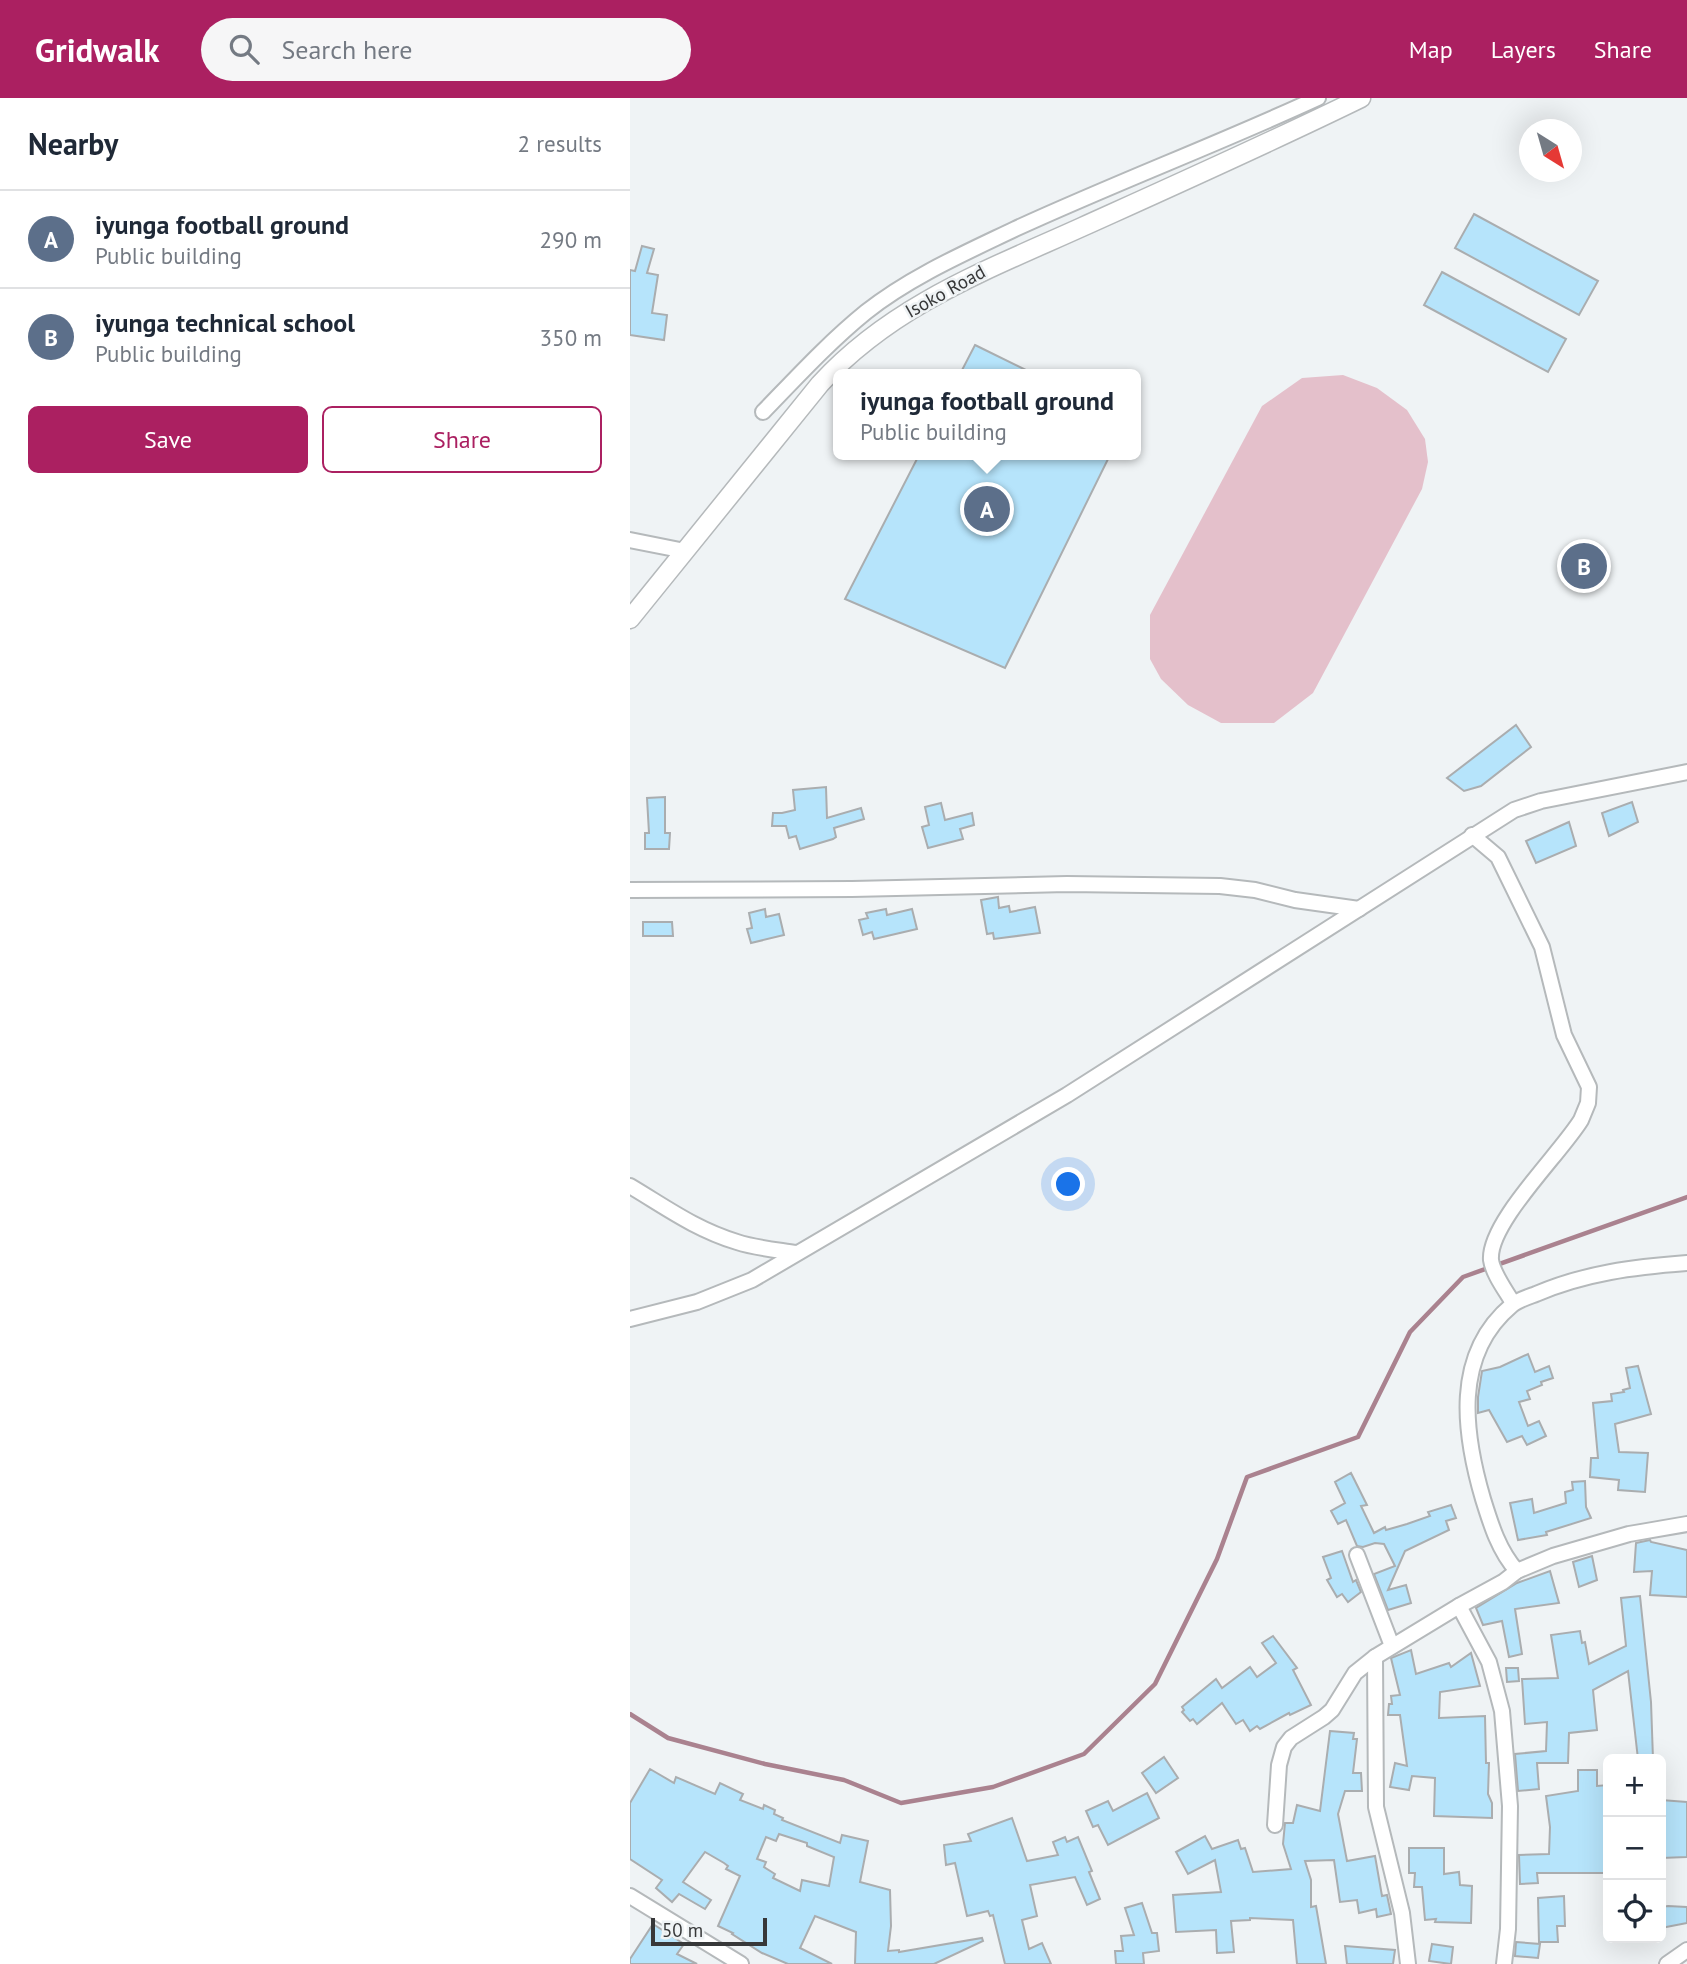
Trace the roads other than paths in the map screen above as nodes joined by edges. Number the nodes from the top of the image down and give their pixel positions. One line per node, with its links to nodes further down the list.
1 (1318, 98): 5 (street)
2 (1361, 98): 3 (street, Isoko Road)
3 (834, 369)
4 (833, 370): 7 (street, Isoko Road)
5 (763, 412)
6 (630, 540): 7 (street)
7 (685, 551): 8 (street, Isoko Road)
8 (630, 619)
9 (1687, 772): 10 (street)
10 (1472, 835): 12 (street); 16 (street)
11 (630, 890): 12 (street)
12 (1359, 909): 14 (street)
13 (630, 1186): 14 (street)
14 (796, 1253): 17 (street)
15 (1687, 1262): 16 (street)
16 (1513, 1303): 20 (street)
17 (630, 1319)
18 (1687, 1524): 20 (street)
19 (1357, 1555): 22 (street)
20 (1517, 1571): 21 (street)
21 (1459, 1605): 22 (street); 29 (street)
22 (1392, 1646): 23 (street)
23 (1375, 1657): 24 (street); 28 (street)
24 (1275, 1825)
25 (630, 1896): 27 (street)
26 (1687, 1951): 30 (street)
27 (741, 1964)
28 (1408, 1964)
29 (1504, 1964)
30 (1667, 1964)

